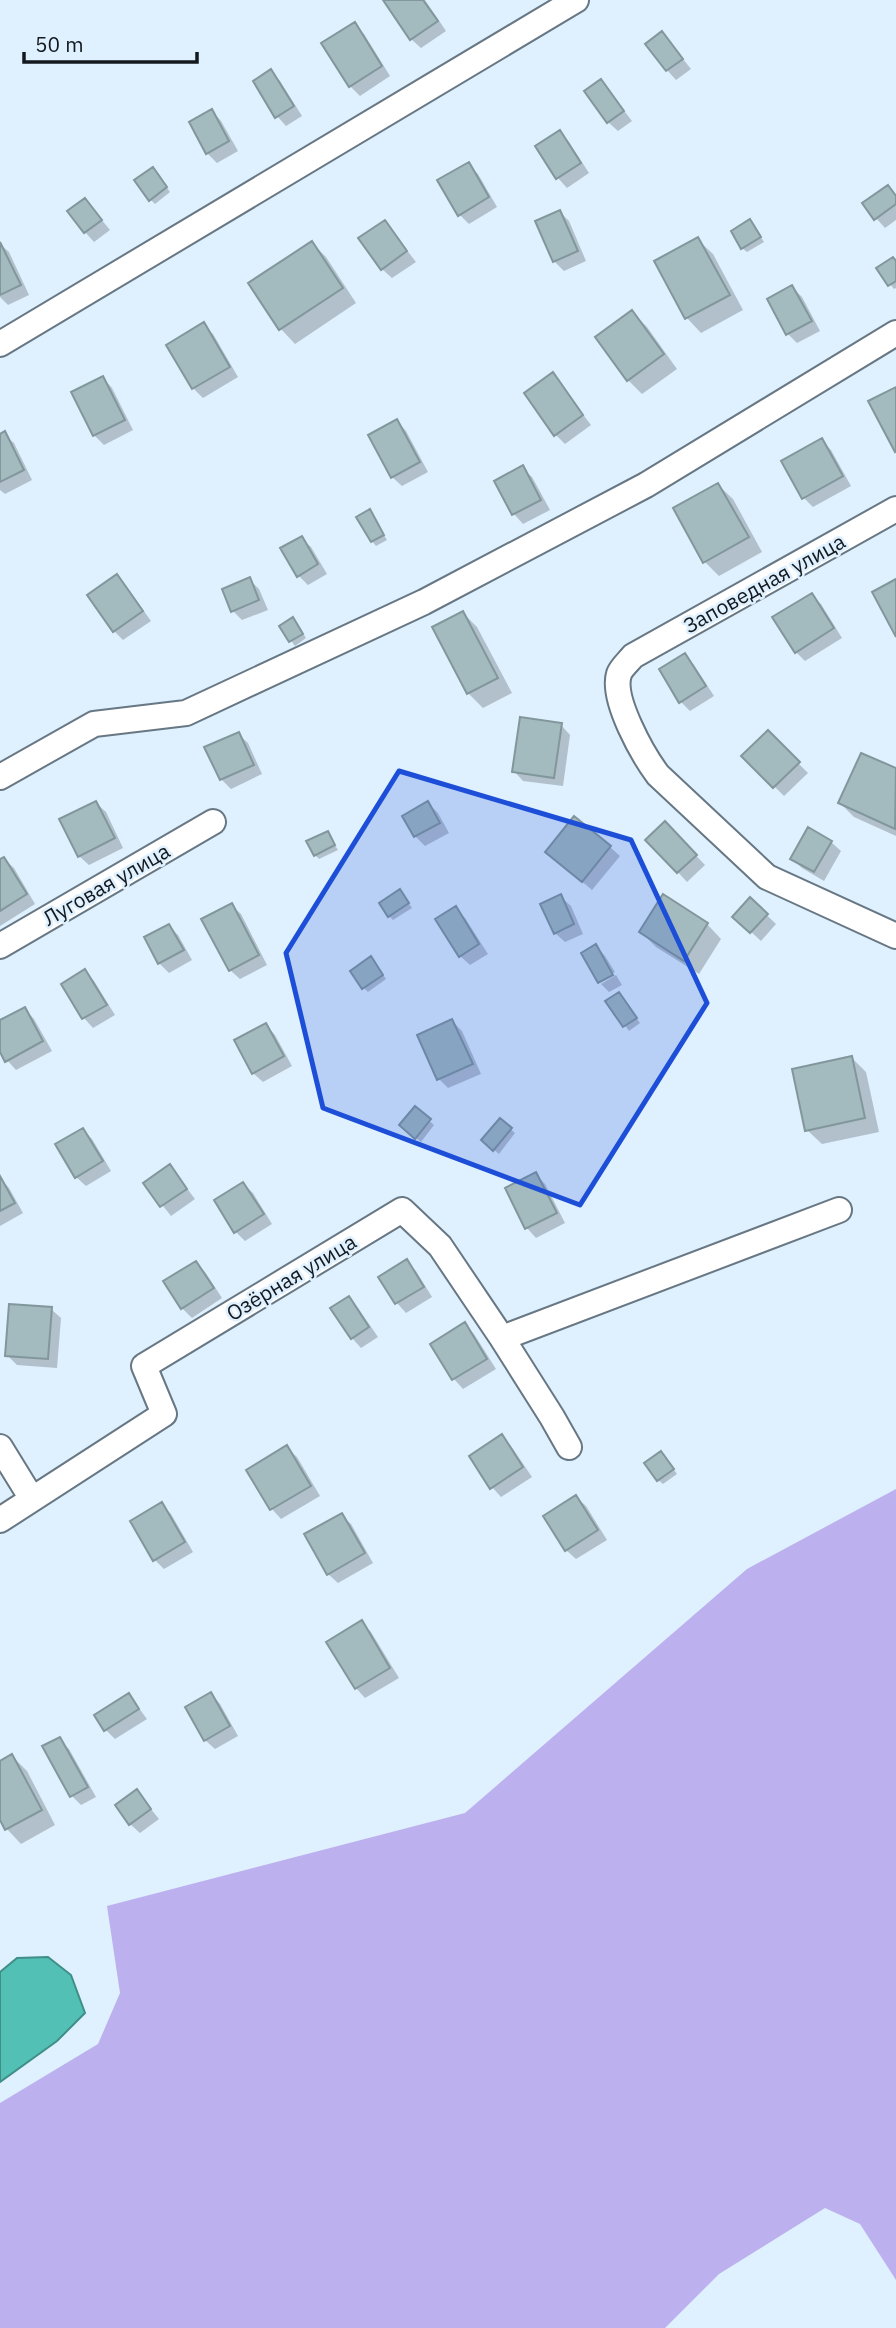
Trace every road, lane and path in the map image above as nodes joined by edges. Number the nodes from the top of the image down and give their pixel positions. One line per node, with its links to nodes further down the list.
1 (576, 0): 3 (street)
2 (896, 332): 5 (street)
3 (0, 344)
4 (896, 509): 7 (street, Заповедная улица)
5 (0, 777)
6 (213, 822): 8 (street, Луговая улица)
7 (896, 936)
8 (0, 946)
9 (839, 1210): 10 (street)
10 (502, 1338): 12 (street, Озёрная улица); 13 (street, Озёрная улица)
11 (0, 1447): 13 (street)
12 (569, 1447)
13 (33, 1499): 14 (street, Озёрная улица)
14 (0, 1520)

